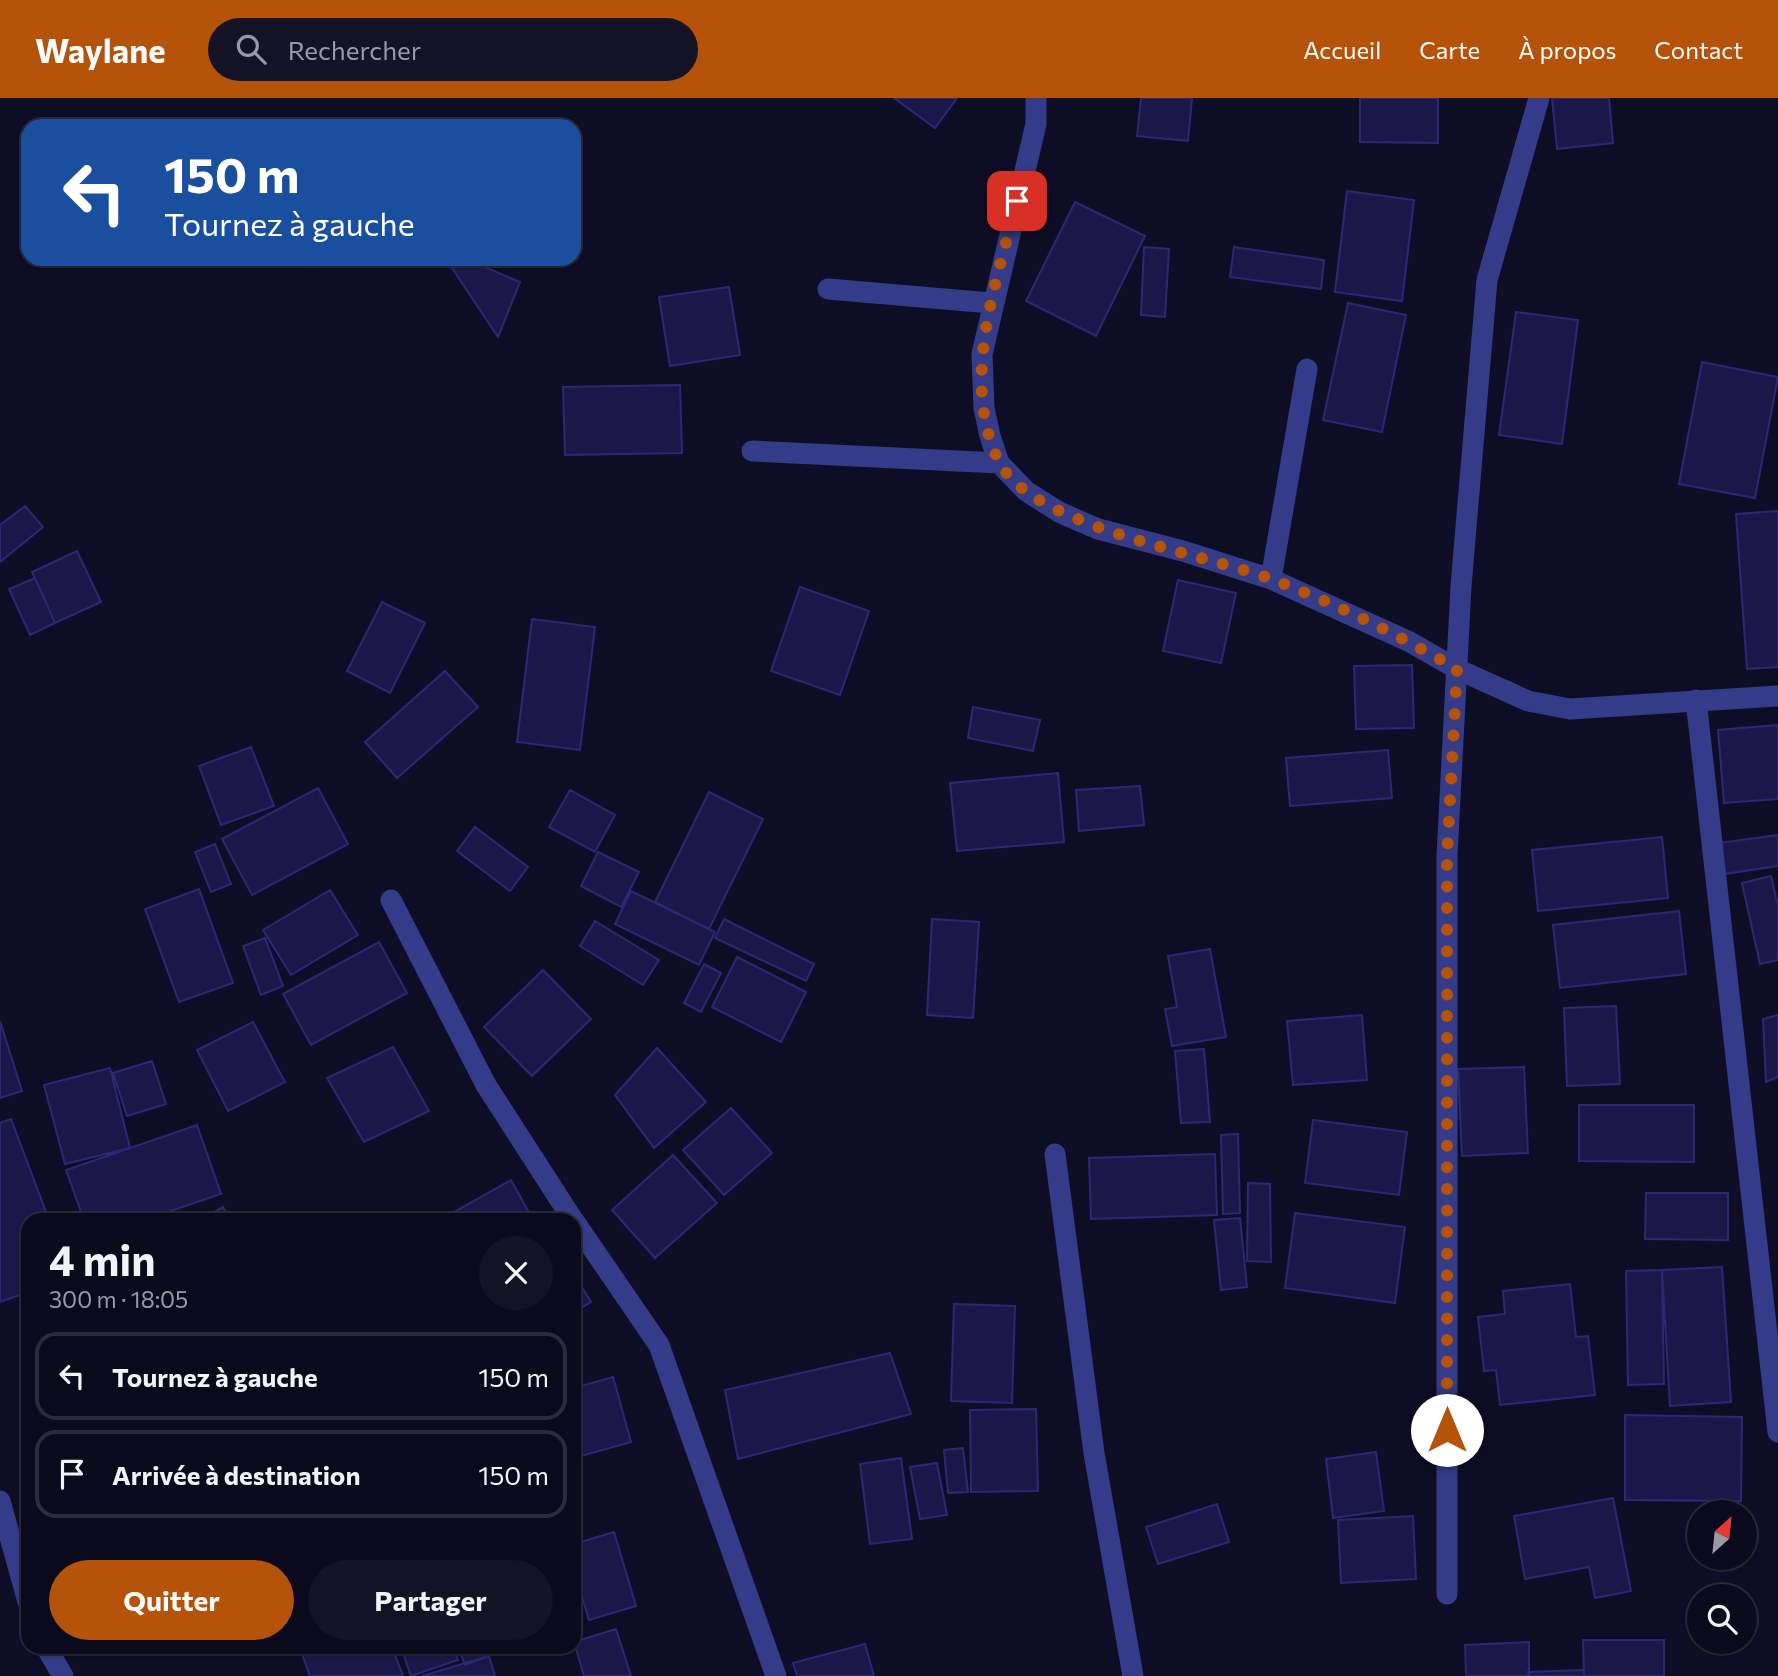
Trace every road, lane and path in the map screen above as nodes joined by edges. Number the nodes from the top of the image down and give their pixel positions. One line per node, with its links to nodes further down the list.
1 (1037, 98): 4 (street)
2 (1539, 98): 9 (street)
3 (828, 289): 4 (street)
4 (991, 303): 7 (street)
5 (1307, 369): 8 (street)
6 (752, 452): 7 (street)
7 (999, 463): 8 (street)
8 (1271, 579): 9 (street)
9 (1457, 669): 11 (street); 19 (street)
10 (1778, 696): 11 (street)
11 (1696, 700): 16 (street)
12 (391, 900): 14 (street)
13 (1055, 1154): 23 (street)
14 (568, 1213)
15 (581, 1233): 22 (street)
16 (1778, 1432)
17 (0, 1501): 18 (street)
18 (21, 1577)
19 (1447, 1594)
20 (50, 1654): 21 (street)
21 (63, 1676)
22 (776, 1676)
23 (1133, 1676)

